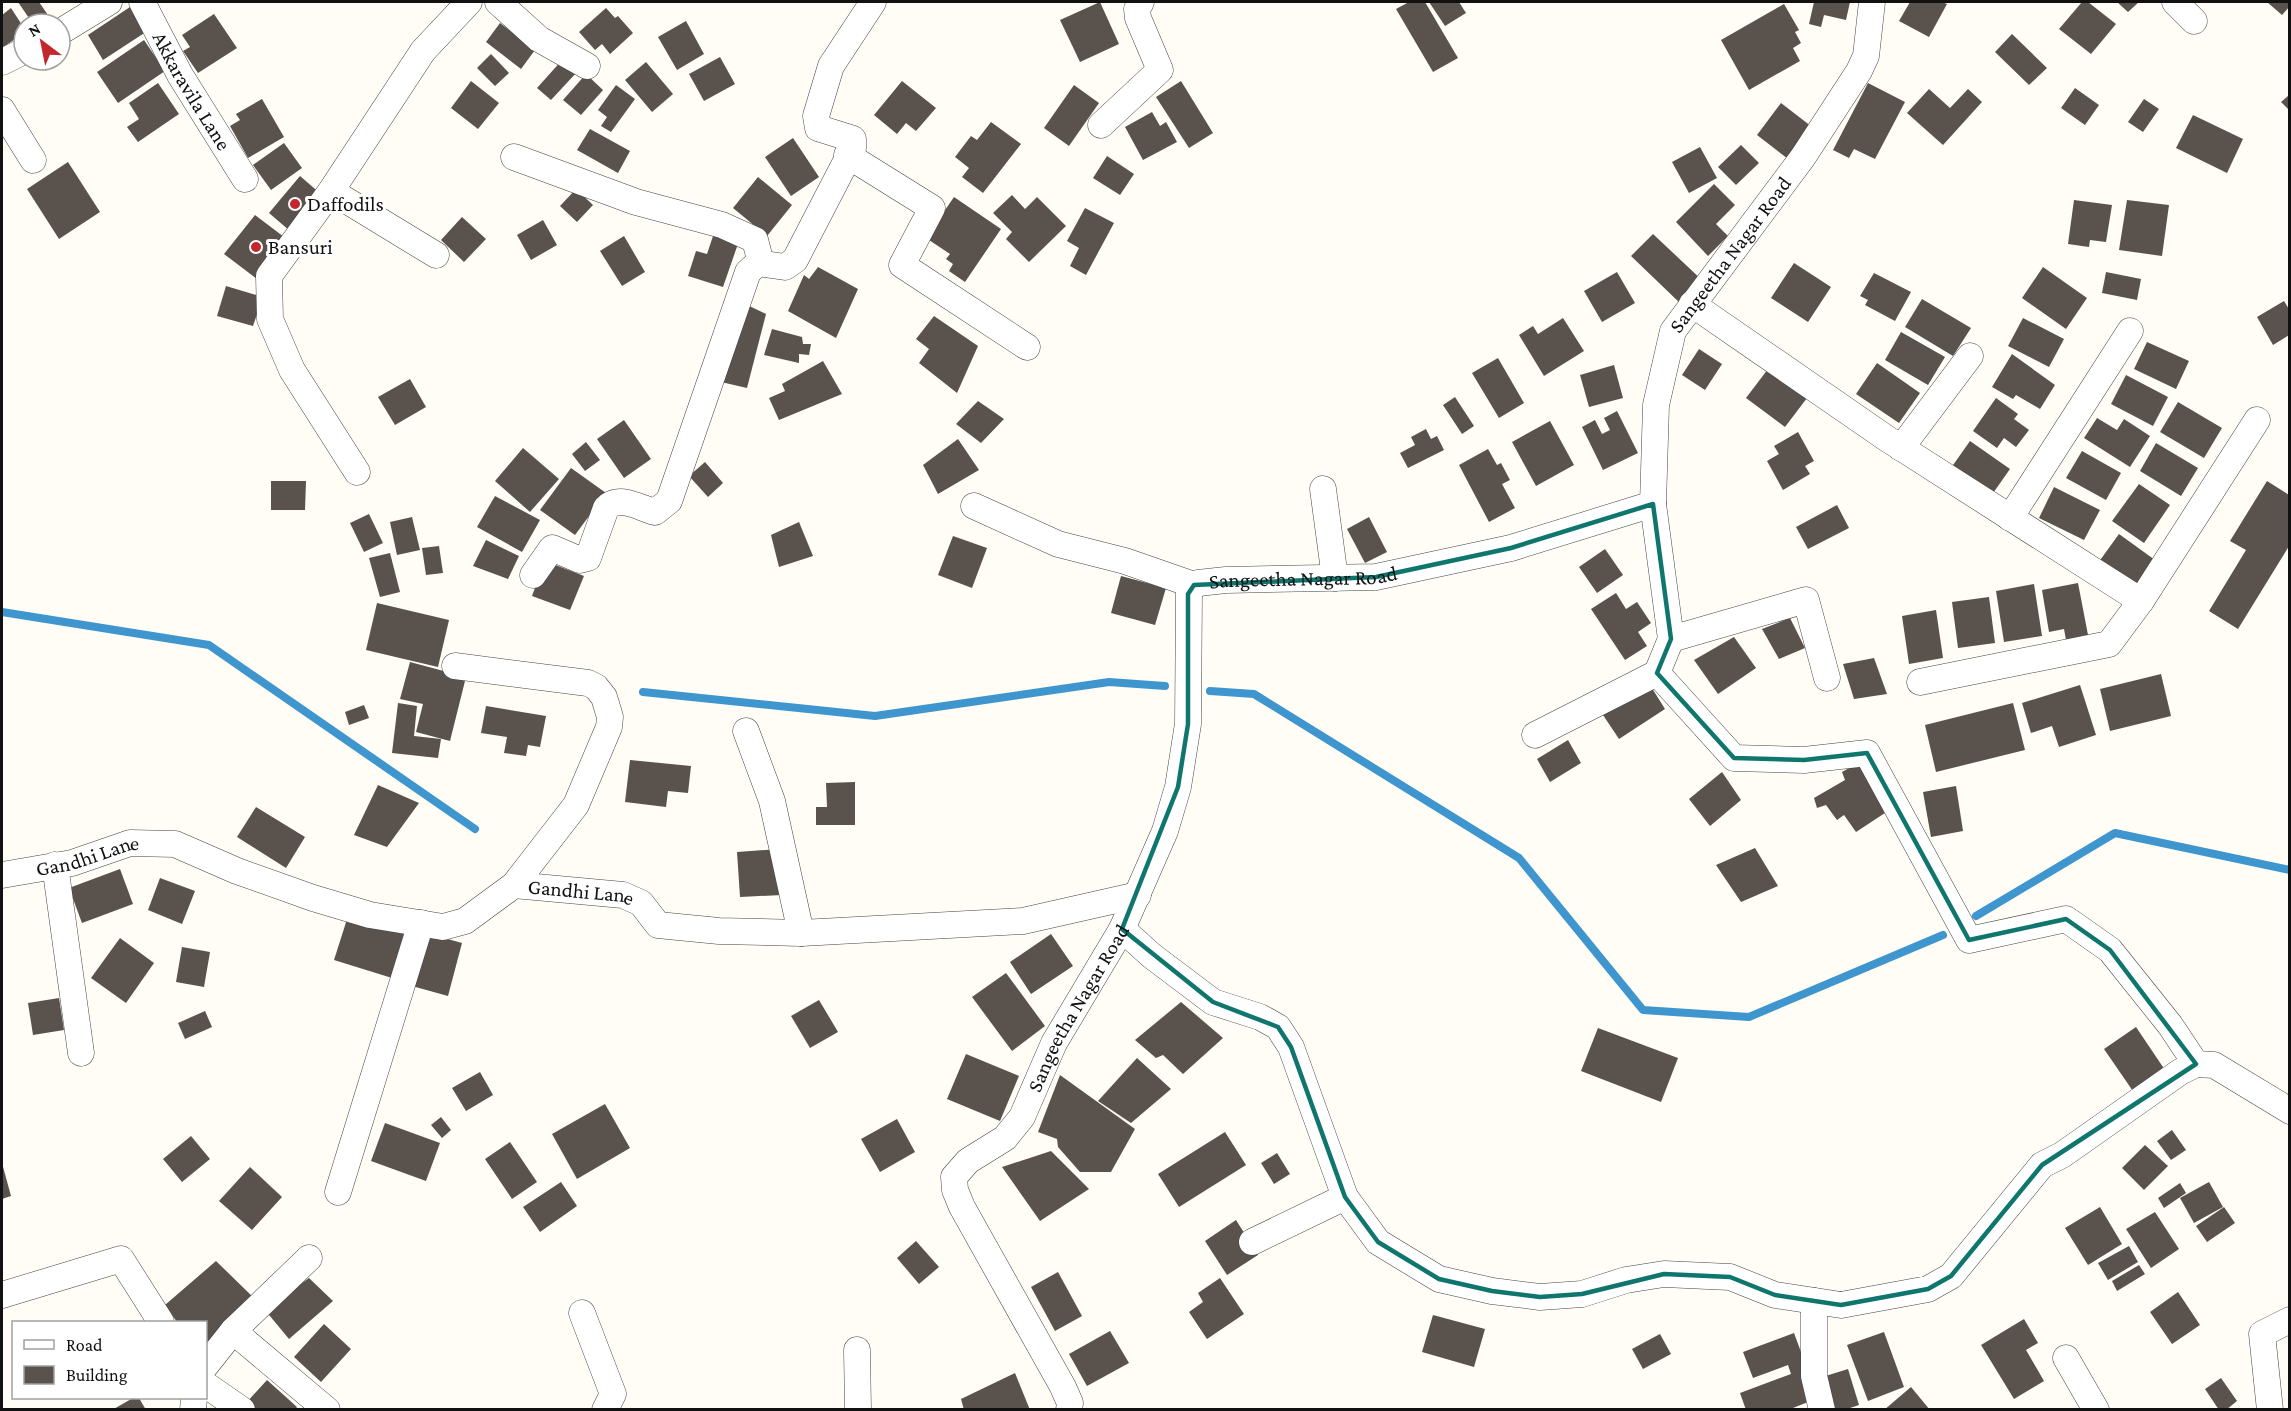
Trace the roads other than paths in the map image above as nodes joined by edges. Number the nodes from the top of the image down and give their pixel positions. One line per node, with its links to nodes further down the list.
1 (109, 2): 10 (street)
2 (142, 2): 17 (street, Akkaravila Lane)
3 (469, 2): 18 (street)
4 (498, 2): 11 (street)
5 (873, 2): 14 (street)
6 (1141, 2): 13 (street)
7 (1872, 2): 21 (street, Sangeetha Nagar Road)
8 (2175, 2): 9 (street)
9 (2194, 21)
10 (72, 25)
11 (587, 66)
12 (2, 110): 16 (street)
13 (1101, 125)
14 (847, 155): 20 (street); 23 (street)
15 (514, 157): 20 (street)
16 (33, 160)
17 (245, 179)
18 (331, 191): 19 (street); 27 (street)
19 (436, 255)
20 (761, 263): 32 (street)
21 (1692, 304): 26 (street); 29 (street, Sangeetha Nagar Road)
22 (2130, 331): 31 (street)
23 (1027, 347)
24 (1970, 356): 26 (street)
25 (2257, 420): 35 (street)
26 (1901, 448): 31 (street)
27 (357, 472)
28 (1323, 489): 33 (street)
29 (1653, 504): 33 (street, Sangeetha Nagar Road); 36 (street)
30 (974, 506): 34 (street)
31 (2010, 518): 35 (street)
32 (532, 575)
33 (1335, 578): 34 (street, Sangeetha Nagar Road)
34 (1194, 585): 46 (street, Sangeetha Nagar Road)
35 (2141, 601): 40 (street)
36 (1671, 639): 38 (street); 39 (street)
37 (455, 666): 45 (street)
38 (1657, 673): 42 (street); 51 (street)
39 (1827, 678)
40 (1920, 682)
41 (746, 731): 49 (street)
42 (1535, 735)
43 (55, 865): 44 (street, Gandhi Lane); 47 (street, Gandhi Lane); 50 (street)
44 (2, 875)
45 (514, 885): 47 (street, Gandhi Lane); 49 (street, Gandhi Lane)
46 (1138, 895): 48 (street, Sangeetha Nagar Road); 49 (street, Gandhi Lane)
47 (421, 923): 53 (street)
48 (1122, 929): 54 (street); 71 (street, Sangeetha Nagar Road)
49 (801, 933)
50 (81, 1053)
51 (2196, 1064): 52 (street); 58 (street)
52 (2289, 1111)
53 (338, 1192)
54 (1344, 1197): 55 (street); 58 (street)
55 (1252, 1242)
56 (309, 1258): 62 (street)
57 (2, 1295): 61 (street)
58 (1814, 1301): 72 (street)
59 (582, 1313): 69 (street)
60 (2289, 1320): 74 (street)
61 (160, 1321)
62 (233, 1331): 65 (street); 68 (street)
63 (857, 1350): 70 (street)
64 (2066, 1358): 73 (street)
65 (207, 1364)
66 (207, 1386): 67 (street)
67 (242, 1410)
68 (327, 1410)
69 (605, 1410)
70 (858, 1410)
71 (1069, 1410)
72 (1822, 1410)
73 (2096, 1410)
74 (2270, 1410)

